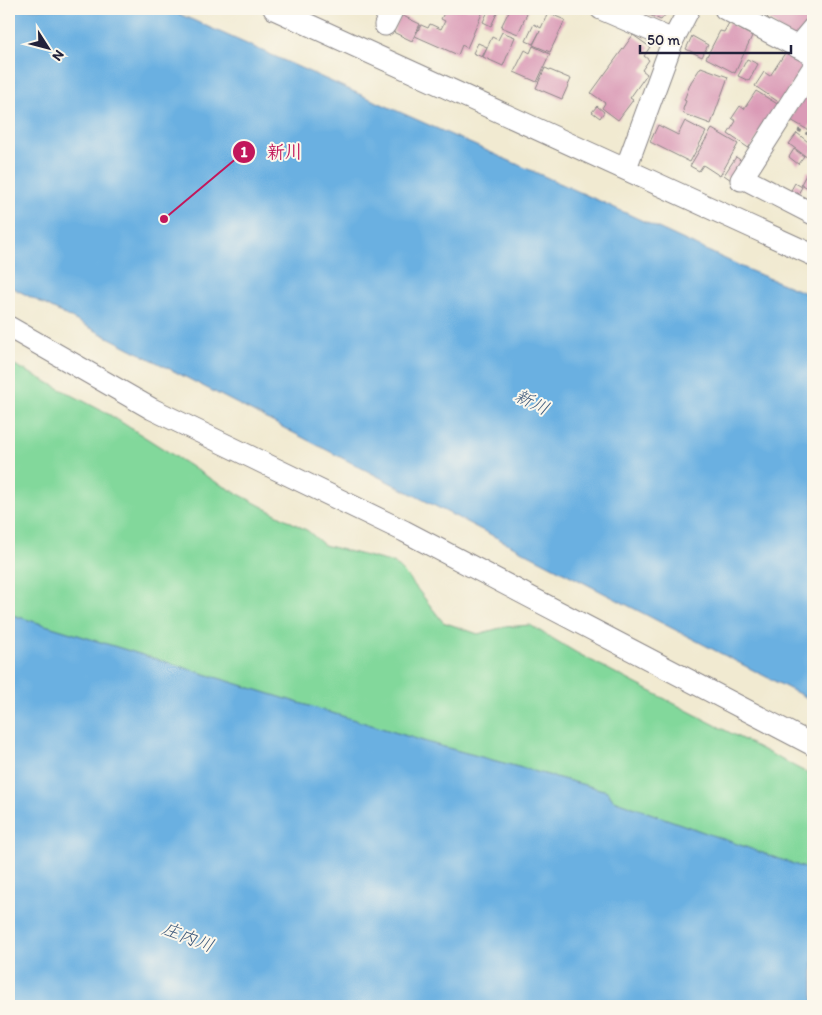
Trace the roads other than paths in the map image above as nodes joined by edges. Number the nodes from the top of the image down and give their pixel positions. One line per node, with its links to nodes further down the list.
1 (274, 9): 9 (street)
2 (601, 9): 6 (street)
3 (688, 9): 6 (street)
4 (724, 9): 7 (street)
5 (813, 28): 7 (street)
6 (673, 40): 9 (street)
7 (805, 51)
8 (813, 68): 10 (street)
9 (626, 168): 11 (street)
10 (813, 214)
11 (813, 255)
12 (9, 327): 13 (street)
13 (813, 745)

